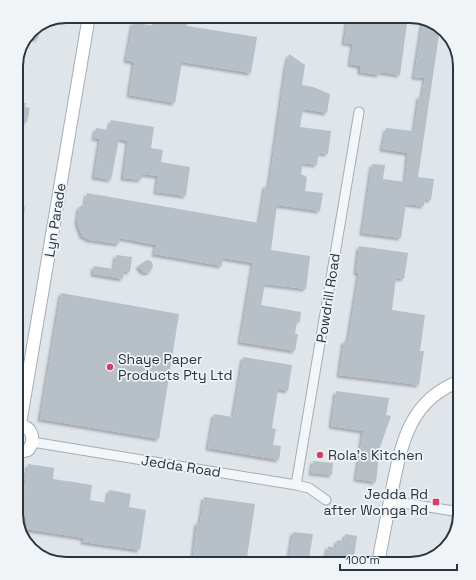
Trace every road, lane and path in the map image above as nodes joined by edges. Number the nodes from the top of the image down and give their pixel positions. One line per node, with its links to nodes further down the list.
1 (88, 23): 4 (street, Lyn Parade)
2 (359, 112): 8 (street, Powdrill Road)
3 (453, 385): 10 (street)
4 (23, 395)
5 (23, 425): 6 (street)
6 (32, 442): 7 (street); 8 (street, Jedda Road)
7 (23, 451)
8 (296, 485): 9 (street, Jedda Road)
9 (326, 500)
10 (390, 501): 11 (street); 12 (street)
11 (453, 511)
12 (379, 557)

